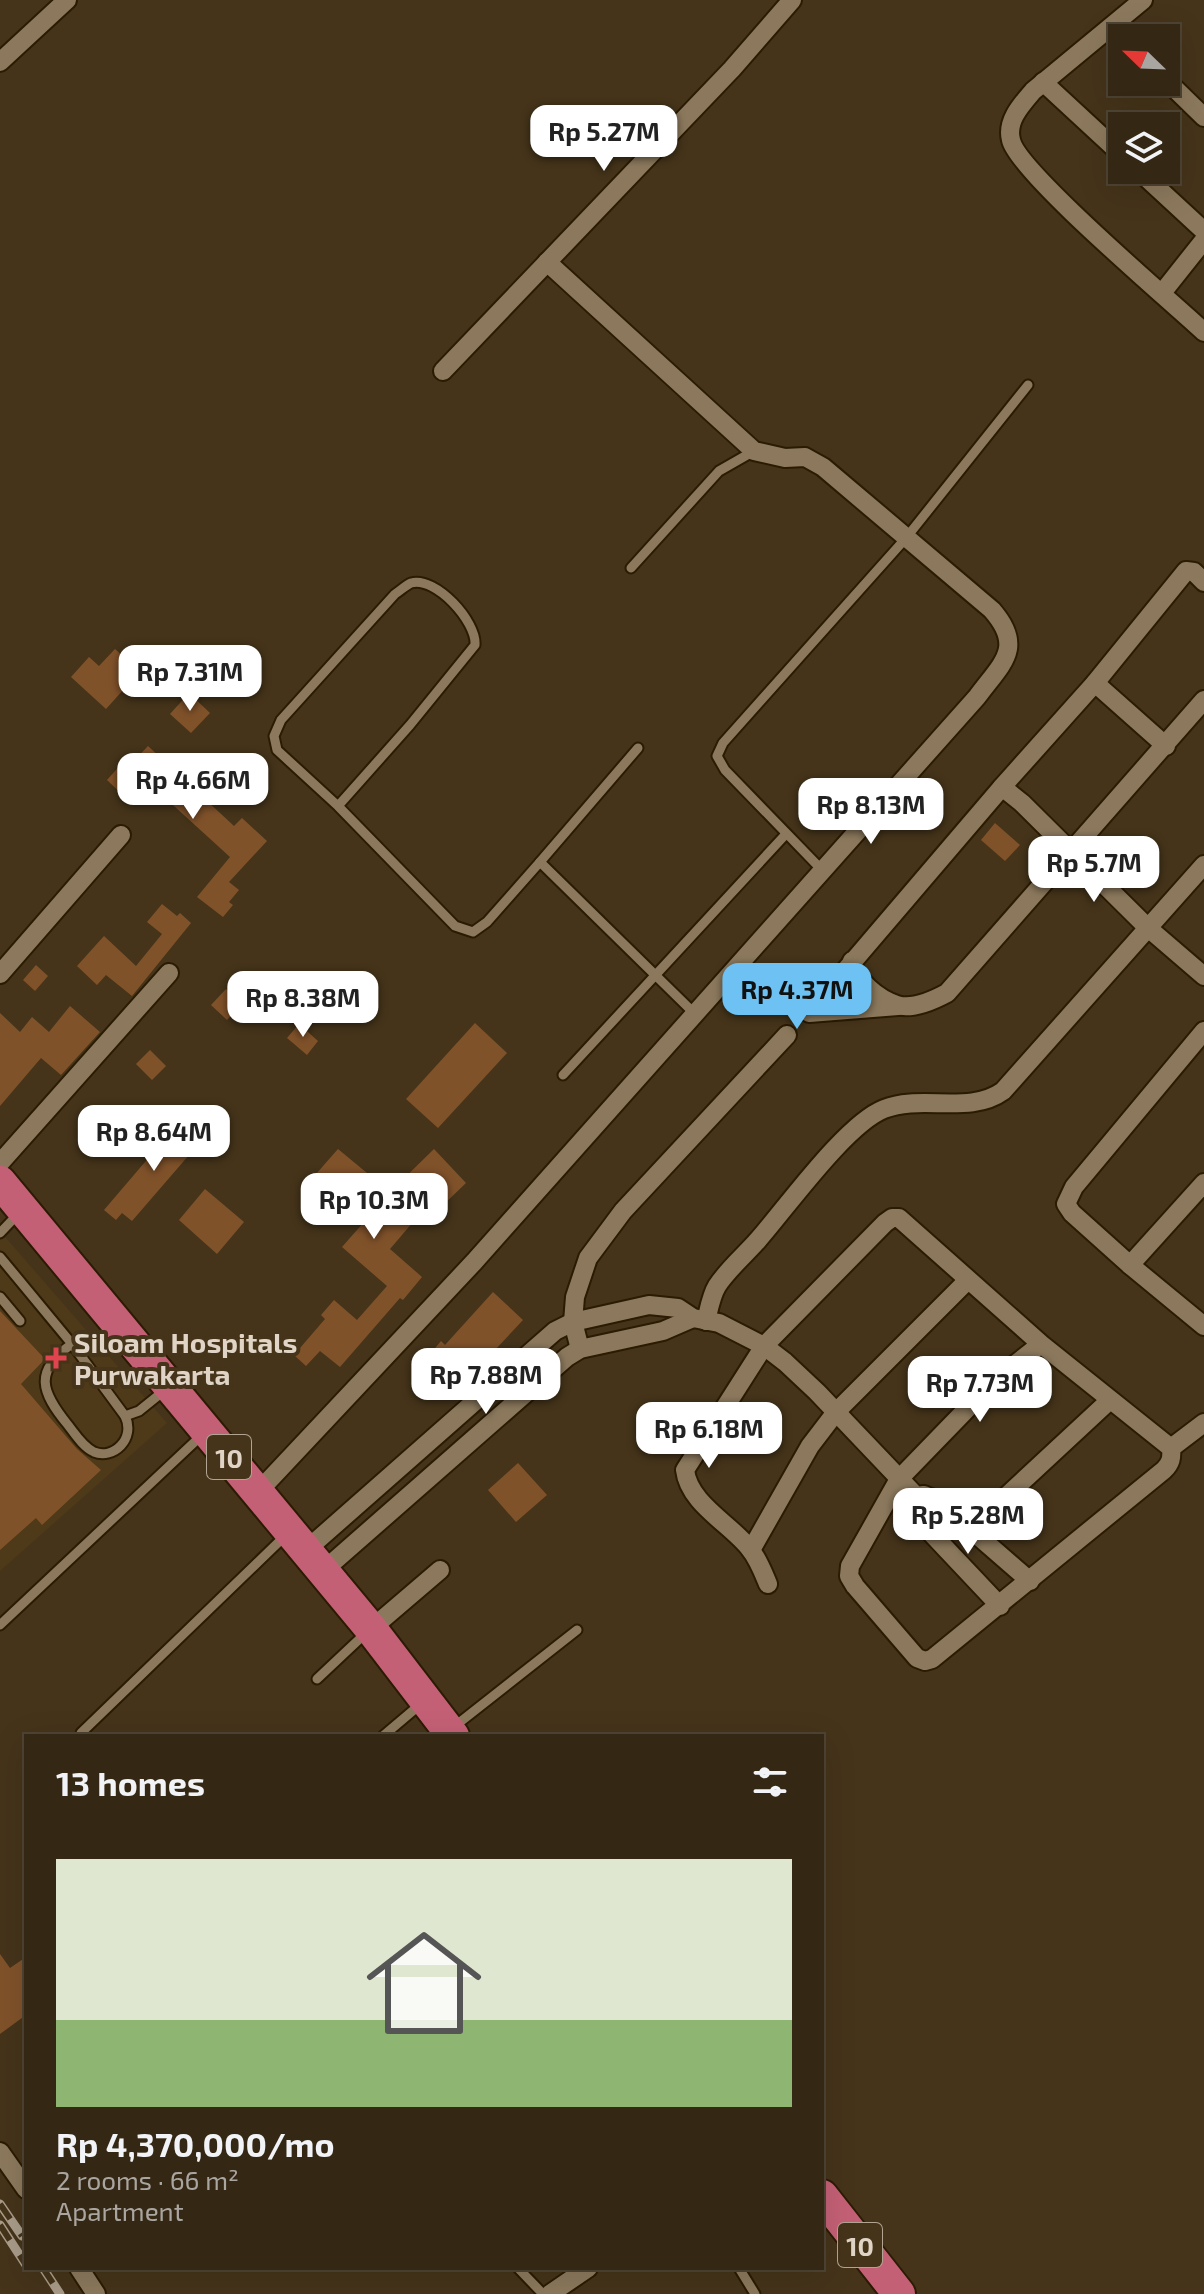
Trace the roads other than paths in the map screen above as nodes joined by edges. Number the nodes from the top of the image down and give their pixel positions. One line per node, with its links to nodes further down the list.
1 (67, 0): 6 (street)
2 (792, 0): 14 (street)
3 (1143, 0): 4 (street)
4 (1124, 24)
5 (1108, 38): 7 (street)
6 (0, 62)
7 (1043, 82): 10 (street); 15 (street)
8 (1180, 93): 9 (street)
9 (1203, 115)
10 (1108, 142)
11 (1153, 184): 12 (street)
12 (1204, 231)
13 (1204, 240): 15 (street)
14 (547, 262): 17 (street); 19 (street)
15 (1162, 293): 16 (street)
16 (1204, 332)
17 (443, 371)
18 (1028, 385): 20 (lane)
19 (754, 451): 20 (street); 21 (lane)
20 (906, 538): 29 (lane); 34 (street)
21 (631, 568)
22 (1204, 582): 23 (street)
23 (1095, 683): 25 (street); 27 (street)
24 (1204, 700): 25 (street)
25 (1166, 746): 31 (street)
26 (638, 748): 32 (lane)
27 (1002, 787): 31 (street); 36 (street)
28 (338, 806): 28 (lane); 32 (lane)
29 (786, 834): 34 (lane); 39 (lane)
30 (121, 835): 38 (street)
31 (1070, 852): 35 (street); 41 (street)
32 (540, 862): 39 (lane)
33 (1204, 865): 35 (street)
34 (822, 870): 42 (street)
35 (1147, 927): 40 (street); 55 (street)
36 (852, 961): 41 (street); 41 (street)
37 (169, 973): 46 (street)
38 (0, 974)
39 (657, 975): 42 (lane); 45 (lane)
40 (1204, 976)
41 (898, 1006)
42 (695, 1014): 73 (street)
43 (1204, 1031): 52 (street)
44 (787, 1035): 57 (street)
45 (563, 1075)
46 (0, 1163)
47 (0, 1182): 49 (highway, 10)
48 (1204, 1183): 52 (street)
49 (23, 1210): 50 (lane); 63 (highway, 10)
50 (0, 1233)
51 (0, 1257): 59 (lane)
52 (1130, 1265): 58 (street)
53 (967, 1281): 60 (street); 61 (street); 65 (street)
54 (0, 1297): 56 (lane)
55 (700, 1319): 57 (street); 61 (street); 62 (street)
56 (20, 1321)
57 (573, 1322): 62 (street); 66 (street)
58 (1204, 1326)
59 (72, 1344): 67 (lane); 67 (lane)
60 (1041, 1344): 64 (street); 72 (street)
61 (764, 1346): 65 (street); 76 (street)
62 (580, 1349): 70 (street)
63 (170, 1386): 67 (lane); 69 (highway, 10)
64 (1110, 1400): 71 (street); 75 (street)
65 (836, 1412): 72 (street); 76 (street)
66 (460, 1414): 70 (street); 77 (street)
67 (125, 1416)
68 (1204, 1423): 71 (street)
69 (207, 1430): 73 (highway, 10); 82 (lane)
70 (477, 1435): 77 (street)
71 (1171, 1448): 79 (street)
72 (899, 1479): 74 (street); 81 (street)
73 (258, 1492): 77 (highway, 10)
74 (916, 1496): 75 (street); 81 (street)
75 (970, 1530): 79 (street)
76 (751, 1550): 80 (street)
77 (306, 1552): 83 (highway, 10); 87 (lane)
78 (440, 1570): 83 (street)
79 (1030, 1581): 81 (street)
80 (768, 1584)
81 (1000, 1606)
82 (0, 1625)
83 (371, 1629): 85 (lane); 86 (highway, 10)
84 (577, 1630): 89 (lane)
85 (317, 1679)
86 (424, 1701): 88 (lane); 89 (highway, 10)
87 (81, 1733)
88 (385, 1734)
89 (451, 1734)
90 (0, 2152): 91 (street)
91 (24, 2186)
92 (824, 2199): 101 (highway, 10)
93 (80, 2270): 97 (street)
94 (520, 2270): 98 (lane)
95 (585, 2270): 99 (street)
96 (740, 2270): 100 (lane)
97 (96, 2294)
98 (543, 2294)
99 (550, 2294)
100 (755, 2294)
101 (899, 2294)

